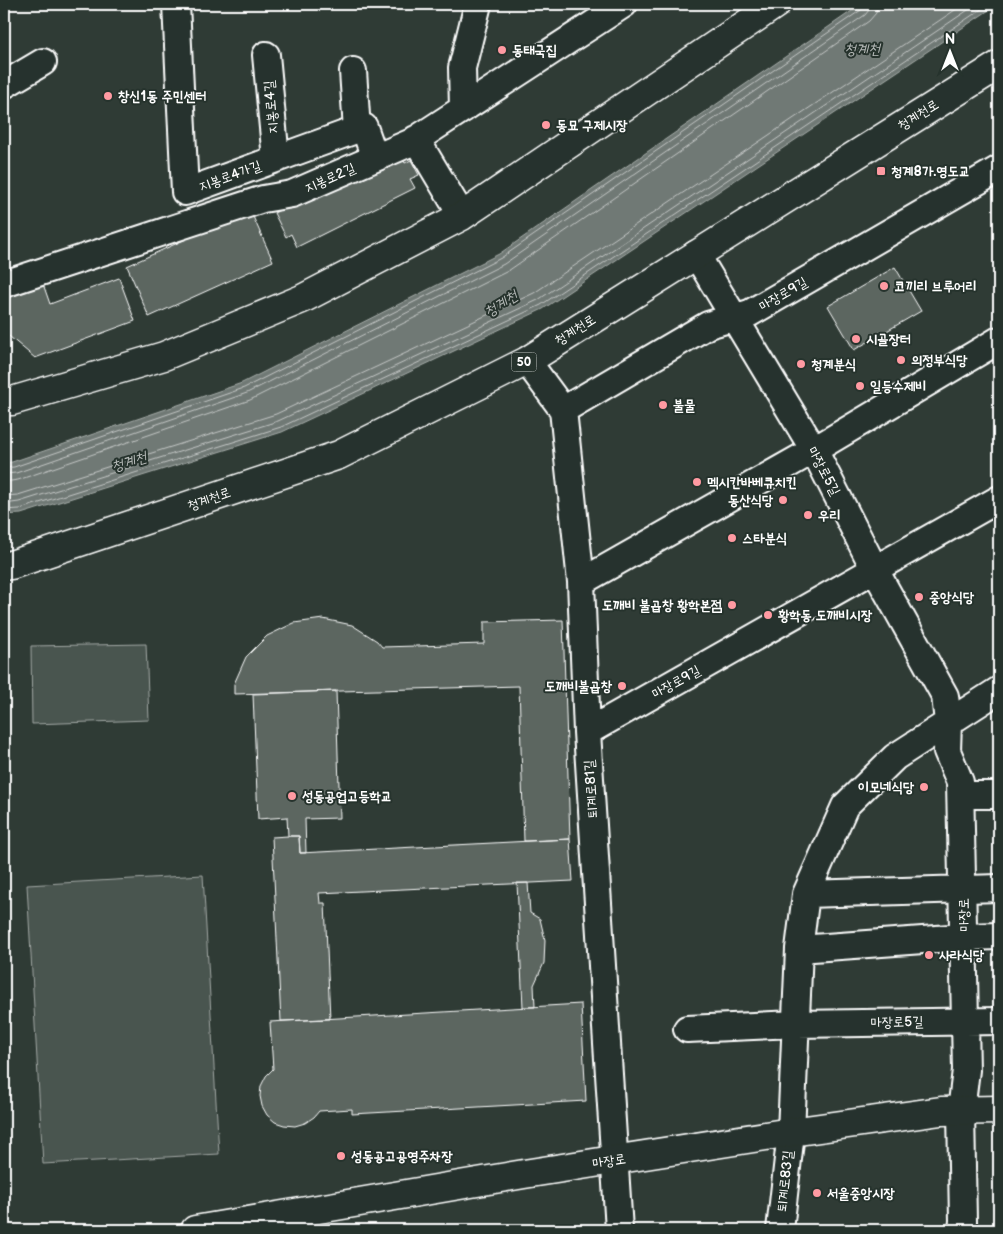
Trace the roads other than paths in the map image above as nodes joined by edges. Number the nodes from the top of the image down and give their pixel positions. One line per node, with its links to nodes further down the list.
1 (176, 4): 14 (street, 지봉로4가길)
2 (478, 4): 10 (street)
3 (624, 4): 10 (street, 지봉로2길)
4 (776, 4): 16 (main road)
5 (266, 56): 14 (street, 지봉로4길)
6 (43, 62): 9 (street)
7 (999, 64): 17 (main road, 청계천로 / 50)
8 (354, 71): 11 (street)
9 (4, 85)
10 (463, 109): 12 (street, 지봉로2길)
11 (357, 130): 13 (street); 14 (street, 지봉로4가길)
12 (416, 139): 13 (street, 지봉로2길); 16 (street)
13 (375, 158): 18 (street, 지봉로2길)
14 (276, 159)
15 (999, 169): 19 (street, 마장로9길)
16 (462, 216): 22 (main road)
17 (696, 254): 19 (street, 마장로5길); 21 (main road, 청계천로 / 50)
18 (4, 284)
19 (734, 318): 23 (street, 마장로9길); 24 (street, 마장로5길)
20 (999, 340): 24 (street)
21 (527, 360): 23 (street, 퇴계로81길); 26 (main road, 청계천로 / 50)
22 (4, 401)
23 (563, 410): 28 (street, 퇴계로81길)
24 (814, 450): 27 (street, 마장로5길); 28 (street)
25 (999, 499): 27 (street, 마장로9길)
26 (4, 566)
27 (875, 570): 30 (street, 마장로5길); 31 (street, 마장로9길)
28 (581, 582): 31 (street, 퇴계로81길)
29 (999, 690): 30 (street)
30 (948, 722): 32 (street, 마장로); 36 (street)
31 (587, 732): 47 (street, 퇴계로81길)
32 (961, 795): 33 (street); 35 (street, 마장로)
33 (999, 795)
34 (999, 888): 35 (street)
35 (963, 890): 36 (street); 38 (street, 마장로)
36 (806, 894): 39 (street)
37 (999, 936): 38 (street)
38 (964, 937): 39 (street); 40 (street, 마장로)
39 (799, 949): 42 (street)
40 (966, 1020): 41 (street, 마장로5길); 42 (street, 마장로5길); 45 (street, 마장로)
41 (999, 1021)
42 (795, 1024): 43 (street, 마장로5길); 46 (street)
43 (687, 1029)
44 (999, 1110): 45 (main road, 마장로)
45 (961, 1111): 46 (main road, 마장로); 52 (street, 마장로)
46 (791, 1132): 47 (main road, 마장로); 51 (street, 퇴계로83길)
47 (614, 1160): 48 (main road, 마장로); 50 (street, 퇴계로81길)
48 (258, 1225): 49 (main road, 마장로)
49 (195, 1230)
50 (619, 1230)
51 (780, 1230)
52 (962, 1230)

